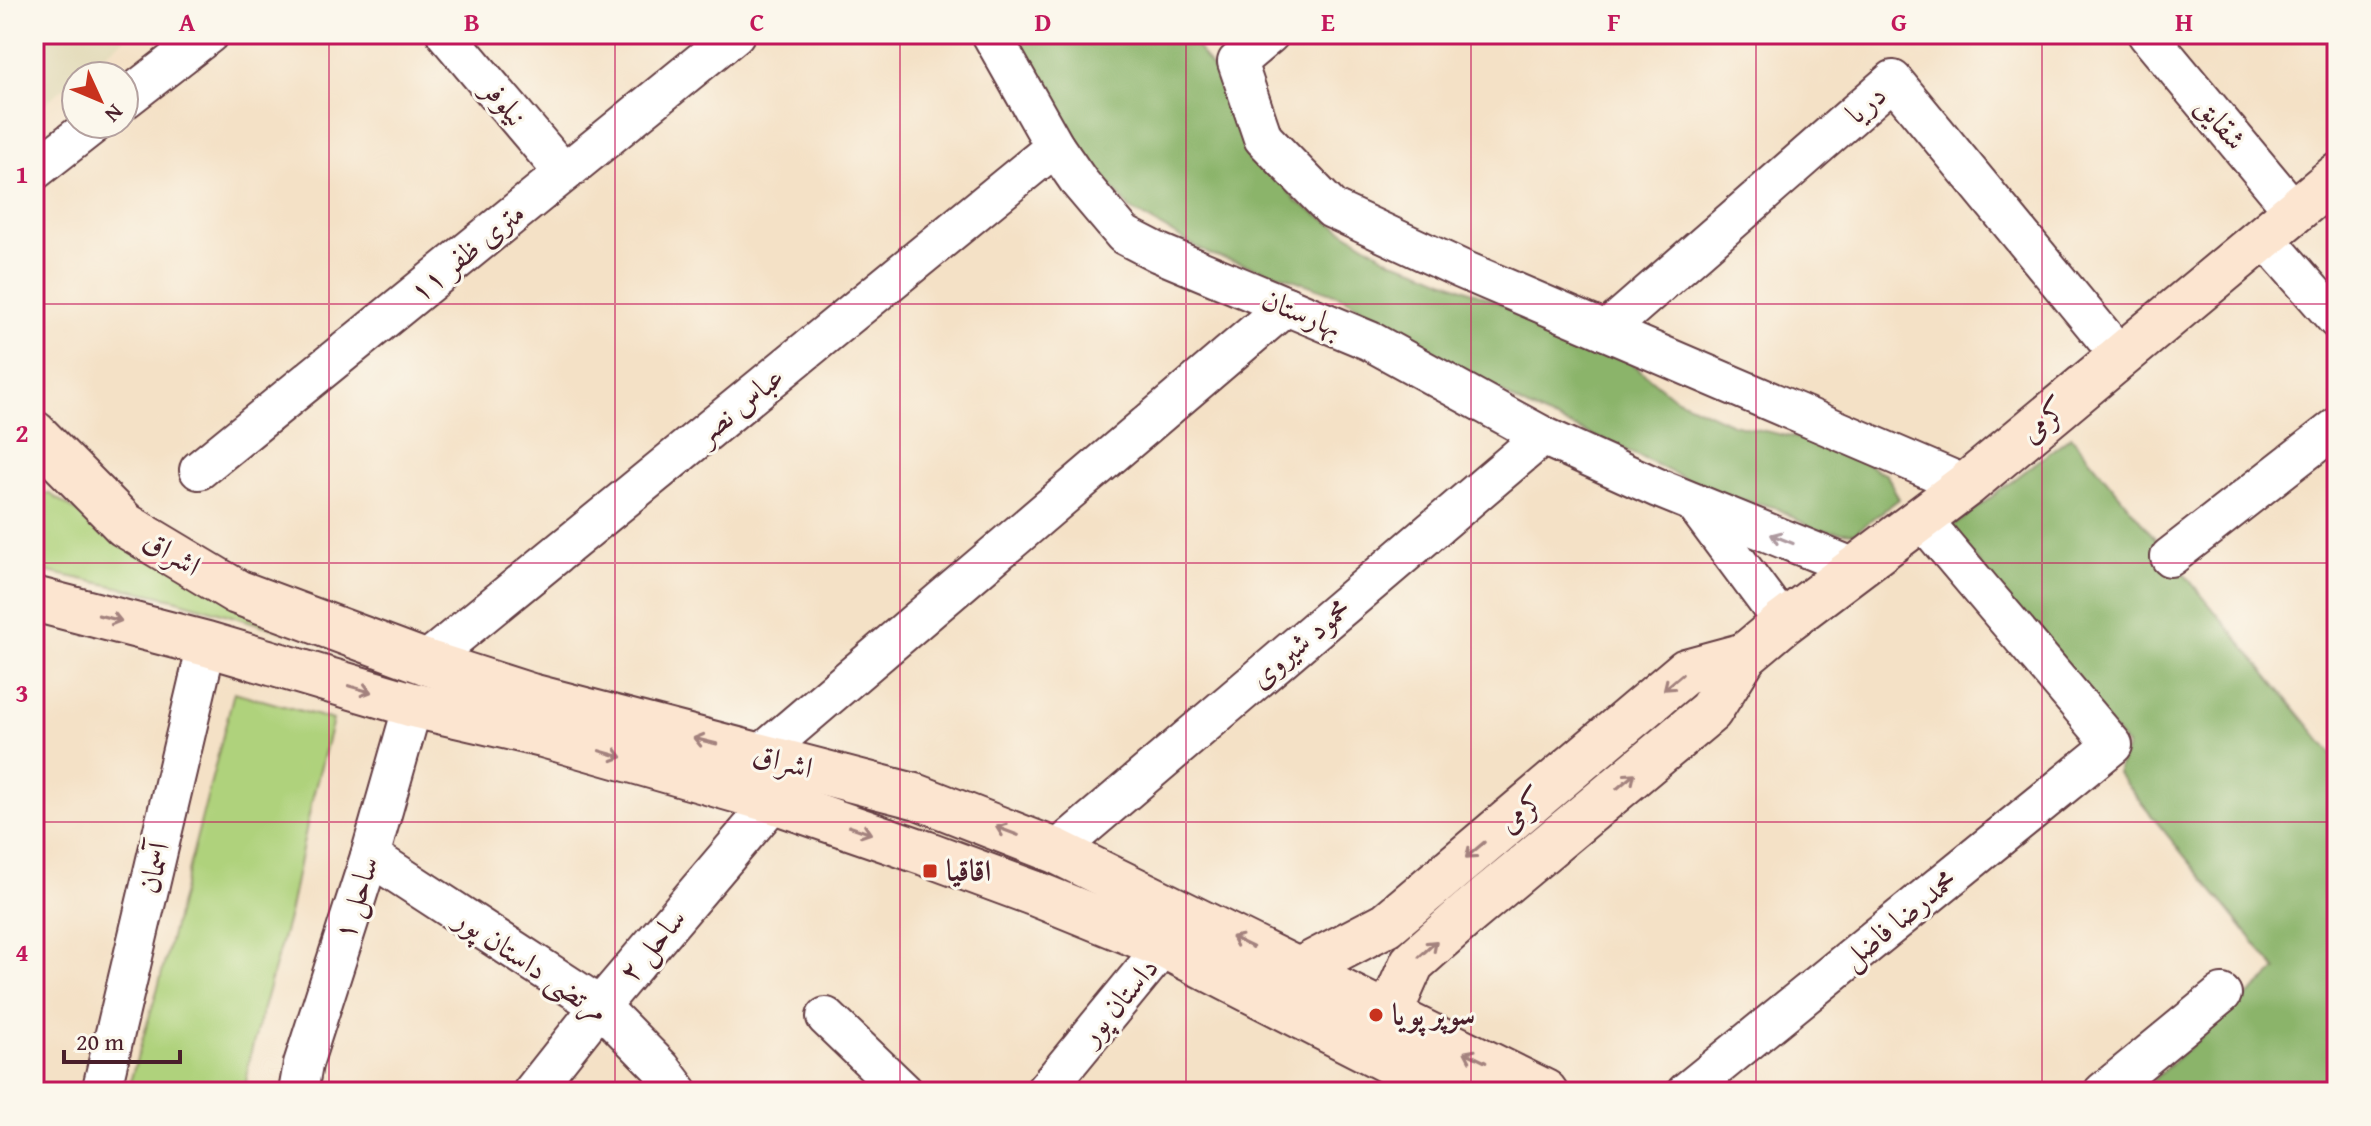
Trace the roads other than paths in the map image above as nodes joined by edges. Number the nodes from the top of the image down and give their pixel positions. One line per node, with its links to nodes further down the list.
1 (209, 34): 7 (street)
2 (446, 34): 11 (street, نیلوفر)
3 (735, 34): 11 (street, ۱۱ متری ظفر)
4 (991, 34): 9 (street, بهارستان)
5 (1270, 34): 16 (street)
6 (2147, 34): 13 (street, شقایق)
7 (140, 88)
8 (74, 140): 10 (street)
9 (1055, 147): 14 (street, بهارستان); 31 (street, عباس نصر)
10 (34, 171)
11 (564, 173): 21 (street, ۱۱ متری ظفر)
12 (2337, 176): 13 (main road, کرمی)
13 (2280, 225): 15 (street, شقایق); 17 (main road, کرمی)
14 (1286, 306): 19 (street, بهارستان); 33 (street)
15 (2337, 320)
16 (1606, 331): 17 (street, دریا); 22 (street)
17 (2120, 356): 22 (main road, کرمی)
18 (2337, 427): 25 (street)
19 (1543, 436): 23 (street, بهارستان); 35 (street, محمود شیروی)
20 (41, 449): 31 (main road, اشراق)
21 (199, 470)
22 (1966, 485): 24 (main road, کرمی)
23 (1694, 503): 26 (street, بهارستان, one-way to 23); 28 (street)
24 (1921, 518): 26 (main road, کرمی); 51 (street, محمدرضا فاضل)
25 (2170, 557)
26 (1855, 568): 28 (main road, کرمی)
27 (34, 599): 29 (main road, اشراق, one-way to 29)
28 (1783, 623): 30 (main road, کرمی)
29 (207, 644): 32 (main road, اشراق, one-way to 32); 43 (street, آسمان)
30 (1745, 655): 38 (main road, کرمی, one-way to 38); 41 (main road, کرمی, one-way to 30)
31 (425, 662): 33 (main road, اشراق, one-way to 31)
32 (413, 705): 34 (main road, اشراق, one-way to 34); 36 (street, ساحل ۱)
33 (760, 755): 35 (main road, اشراق, one-way to 33)
34 (774, 801): 37 (main road, اشراق, one-way to 37); 40 (street, ساحل ۲)
35 (1056, 851): 38 (main road, اشراق, one-way to 35)
36 (370, 856): 40 (street, مرتضی داستان پور); 44 (street, ساحل ۱)
37 (1164, 946): 48 (street, داستان پور); 49 (main road, اشراق)
38 (1299, 970): 41 (main road, اشراق)
39 (2222, 994): 52 (street)
40 (600, 1006): 45 (street, ساحل ۲); 46 (street, مرتضی داستان پور)
41 (1389, 1015): 50 (main road, اشراق, one-way to 41)
42 (826, 1017): 47 (street)
43 (101, 1092)
44 (298, 1092)
45 (532, 1092)
46 (679, 1092)
47 (904, 1092)
48 (1044, 1092)
49 (1449, 1092)
50 (1545, 1092)
51 (1686, 1092)
52 (2103, 1092)

